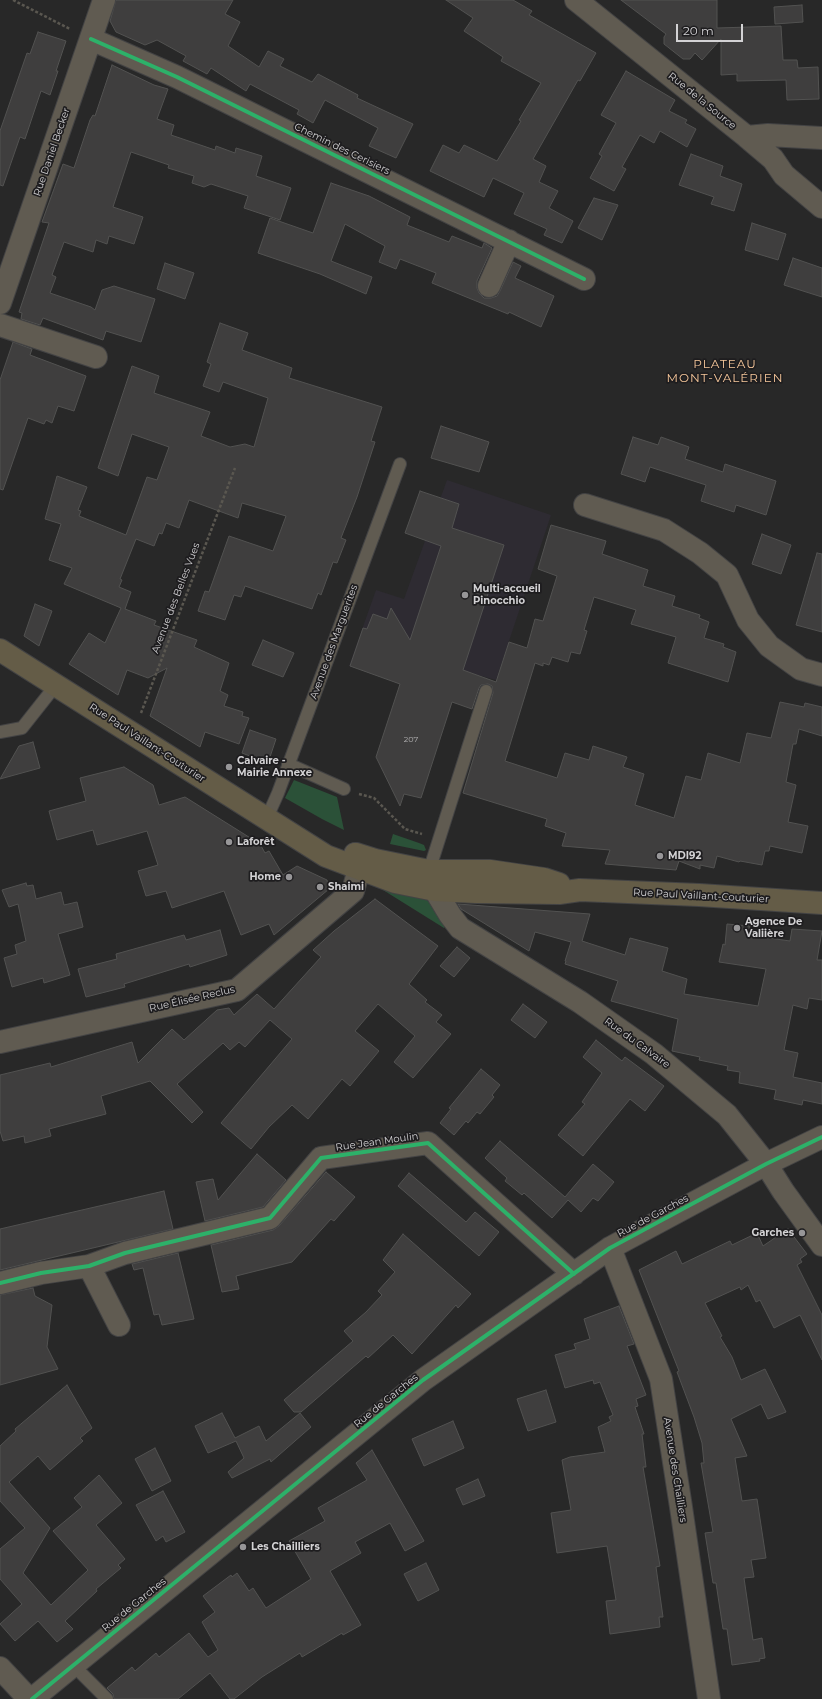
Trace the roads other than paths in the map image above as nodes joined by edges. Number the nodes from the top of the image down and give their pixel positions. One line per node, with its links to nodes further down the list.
1 (104, 0): 3 (street, Rue Daniel Becker)
2 (576, 0): 4 (street, Rue de la Source)
3 (91, 39): 7 (street, Chemin des Cerisiers); 10 (street, Rue Daniel Becker)
4 (747, 137): 5 (street); 6 (street, Rue de la Source)
5 (822, 138)
6 (822, 207)
7 (509, 241): 8 (street, Chemin des Cerisiers); 9 (street)
8 (584, 278)
9 (489, 286)
10 (0, 303)
11 (0, 325): 12 (street)
12 (96, 357)
13 (400, 464): 20 (lane, Avenue des Marguerites)
14 (585, 505): 16 (street)
15 (0, 650): 17 (main road, Rue Paul Vaillant-Couturier)
16 (822, 675)
17 (56, 685): 19 (lane); 22 (main road, Rue Paul Vaillant-Couturier)
18 (486, 691): 24 (lane)
19 (0, 732)
20 (288, 764): 21 (lane); 22 (lane, Avenue des Marguerites)
21 (344, 789)
22 (266, 820): 23 (main road, Rue Paul Vaillant-Couturier)
23 (357, 861): 24 (main road, Rue Paul Vaillant-Couturier); 26 (street, Rue Élisée Reclus)
24 (432, 880): 25 (main road, Rue Paul Vaillant-Couturier); 28 (street, Rue du Calvaire)
25 (822, 903)
26 (0, 1042)
27 (822, 1137): 28 (street, Rue de Garches)
28 (766, 1164): 29 (street, Rue du Calvaire); 30 (street, Rue de Garches)
29 (822, 1245)
30 (610, 1248): 32 (street, Rue de Garches); 39 (street, Avenue des Chailliers)
31 (89, 1266): 32 (street, Rue Jean Moulin); 33 (street, Rue Jean Moulin); 34 (street)
32 (574, 1274): 35 (street, Rue de Garches)
33 (0, 1283)
34 (119, 1325)
35 (73, 1665): 37 (street, Rue de Garches); 38 (lane)
36 (0, 1668): 37 (street)
37 (30, 1699)
38 (107, 1699)
39 (709, 1699)

